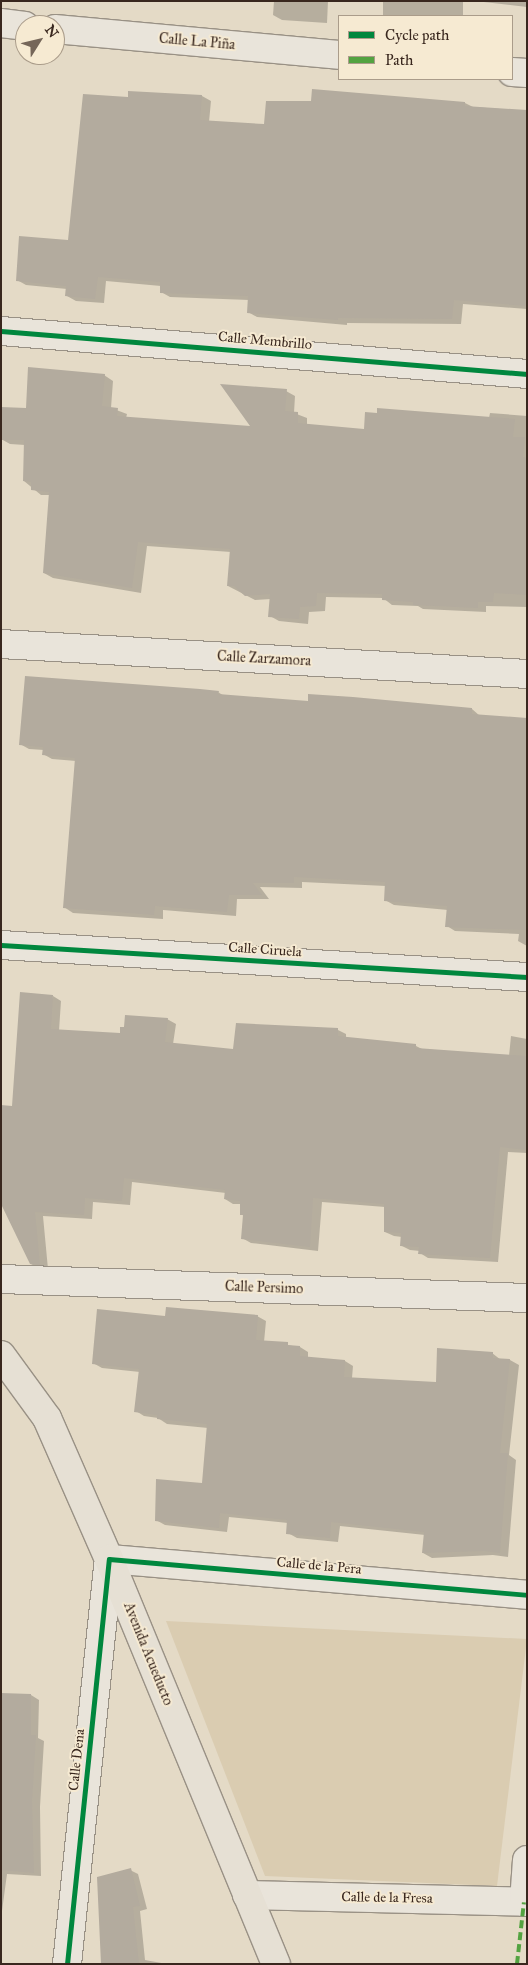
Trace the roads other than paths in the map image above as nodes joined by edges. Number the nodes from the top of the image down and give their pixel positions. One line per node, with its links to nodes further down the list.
1 (1, 24): 2 (street)
2 (15, 25)
3 (65, 29): 4 (street, Calle La Piña)
4 (338, 55)
5 (513, 72): 6 (street)
6 (527, 73)
7 (1, 331): 8 (street, Calle Membrillo)
8 (527, 374)
9 (1, 644): 10 (street, Calle Zarzamora)
10 (527, 674)
11 (1, 945): 12 (street, Calle Ciruela)
12 (527, 977)
13 (1, 1279): 14 (street, Calle Persimo)
14 (527, 1298)
15 (1, 1355): 16 (main road, Avenida Acueducto)
16 (109, 1559): 17 (street, Calle de la Pera); 19 (main road, Avenida Acueducto); 21 (street, Calle Dena)
17 (527, 1595)
18 (527, 1860): 20 (street)
19 (247, 1895): 20 (street, Calle de la Fresa); 22 (main road, Avenida Acueducto)
20 (525, 1902)
21 (67, 1964)
22 (276, 1964)

